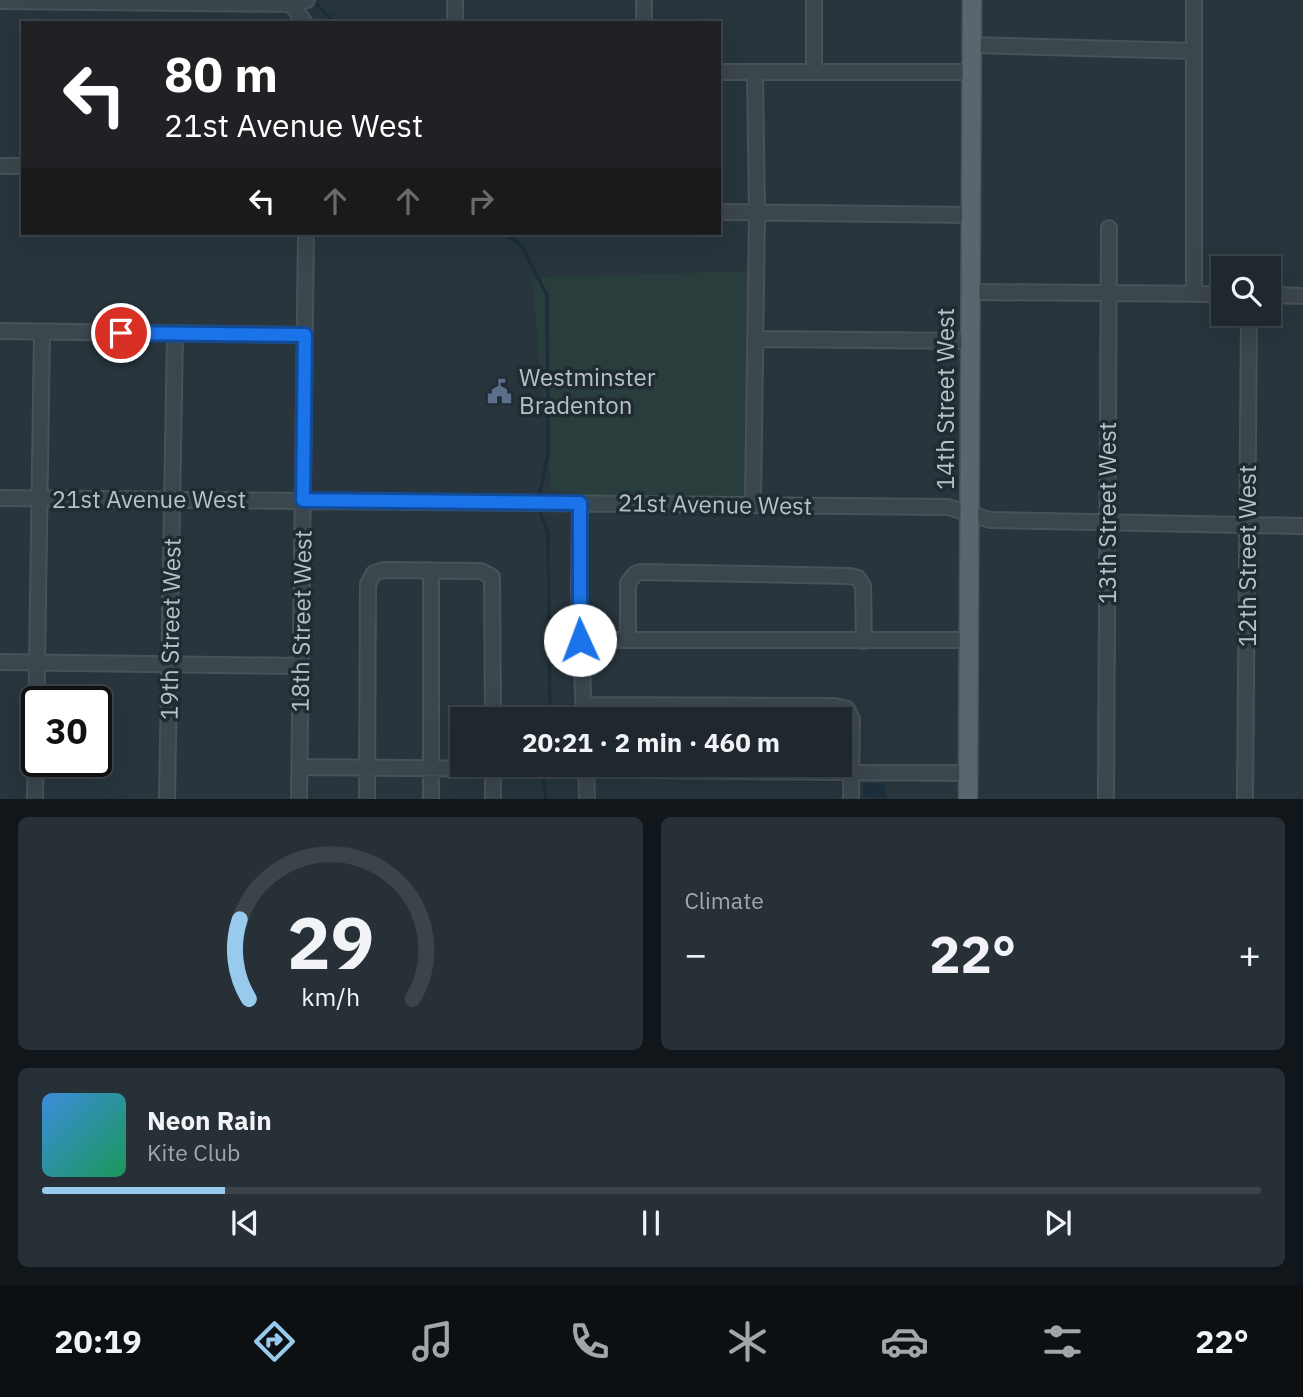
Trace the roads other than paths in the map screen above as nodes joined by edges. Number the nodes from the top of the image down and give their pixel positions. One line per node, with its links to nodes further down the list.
1 (306, 0): 8 (street)
2 (455, 0): 10 (street)
3 (644, 0): 11 (street)
4 (814, 0): 16 (street)
5 (972, 0): 12 (main road, 14th Street West)
6 (1194, 0): 13 (street)
7 (0, 1): 8 (street)
8 (289, 2): 9 (street)
9 (303, 21)
10 (455, 21)
11 (644, 21)
12 (971, 45): 13 (street); 17 (main road, 14th Street West)
13 (1194, 51): 27 (street)
14 (721, 72): 15 (street)
15 (755, 72): 16 (street); 21 (street)
16 (814, 72): 17 (street)
17 (971, 72): 22 (main road, 14th Street West)
18 (0, 166): 19 (street)
19 (21, 166)
20 (721, 212): 21 (street)
21 (757, 213): 22 (street); 36 (street)
22 (971, 215): 25 (main road, 14th Street West)
23 (1109, 228): 26 (street, 13th Street West)
24 (306, 235): 35 (street, 18th Street West)
25 (970, 292): 26 (street); 37 (main road, 14th Street West)
26 (1108, 294): 27 (street); 45 (street, 13th Street West)
27 (1194, 294): 28 (street)
28 (1211, 294)
29 (1281, 295): 30 (street)
30 (1303, 296)
31 (1249, 326): 46 (street, 12th Street West)
32 (0, 331): 33 (street)
33 (42, 332): 34 (street); 39 (street)
34 (175, 333): 35 (street); 40 (street, 19th Street West)
35 (305, 335): 41 (street, 18th Street West)
36 (755, 340): 37 (street); 43 (street)
37 (970, 341): 44 (main road, 14th Street West)
38 (0, 498): 39 (street, 21st Avenue West)
39 (40, 498): 40 (street, 21st Avenue West); 54 (street)
40 (171, 499): 41 (street, 21st Avenue West); 55 (street, 19th Street West)
41 (303, 500): 42 (street, 21st Avenue West); 56 (street, 18th Street West)
42 (580, 503): 43 (street, 21st Avenue West); 50 (street)
43 (753, 504): 44 (street, 21st Avenue West)
44 (969, 515): 45 (street, 21st Avenue West); 51 (main road, 14th Street West)
45 (1108, 522): 46 (street, 21st Avenue West); 79 (street, 13th Street West)
46 (1247, 525): 47 (street, 21st Avenue West); 80 (street, 12th Street West)
47 (1303, 526)
48 (431, 570): 57 (street); 62 (street); 64 (street)
49 (628, 639): 50 (street); 52 (street); 52 (street)
50 (580, 640): 58 (street)
51 (968, 640): 52 (street); 65 (main road, 14th Street West)
52 (864, 641)
53 (0, 662): 54 (street)
54 (36, 662): 55 (street); 70 (street)
55 (169, 664): 56 (street); 71 (street, 19th Street West)
56 (301, 666): 61 (street, 18th Street West)
57 (493, 707)
58 (584, 707)
59 (793, 707): 60 (street)
60 (839, 707)
61 (299, 767): 62 (street); 72 (street, 18th Street West)
62 (367, 768): 64 (street); 73 (street)
63 (450, 768): 64 (street)
64 (431, 769): 74 (street)
65 (968, 773): 66 (street); 78 (main road, 14th Street West)
66 (852, 774)
67 (493, 777): 75 (street)
68 (587, 777): 76 (street)
69 (852, 777): 77 (street)
70 (35, 799)
71 (167, 799)
72 (299, 799)
73 (367, 799)
74 (431, 799)
75 (493, 799)
76 (587, 799)
77 (851, 799)
78 (968, 799)
79 (1106, 799)
80 (1245, 799)

